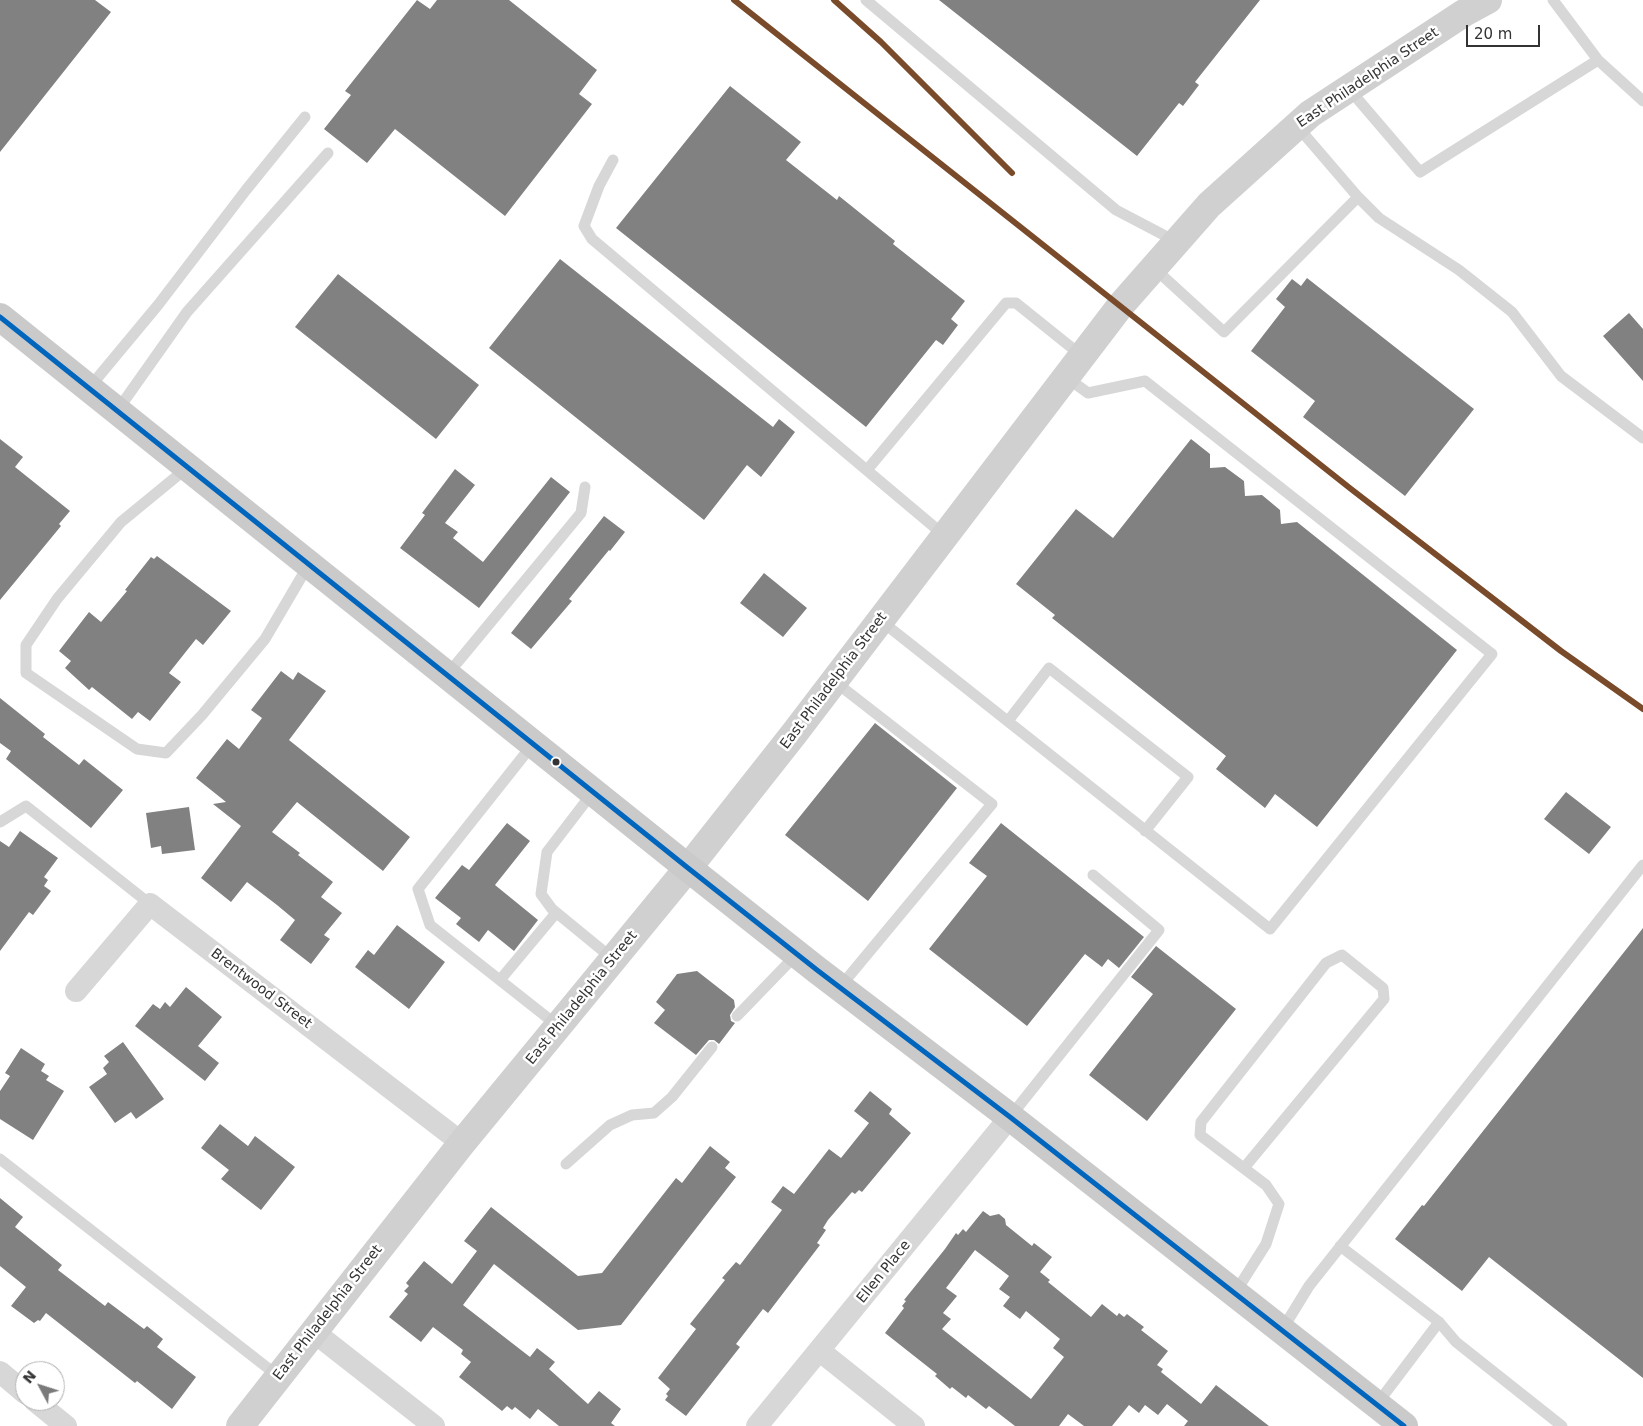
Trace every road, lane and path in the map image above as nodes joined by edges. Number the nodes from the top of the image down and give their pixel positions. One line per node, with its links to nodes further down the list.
1 (866, 0): 12 (lane)
2 (1488, 0): 5 (street, East Philadelphia Street)
3 (1553, 0): 4 (lane)
4 (1598, 60): 5 (lane); 6 (lane)
5 (1349, 89): 8 (street, East Philadelphia Street)
6 (1643, 101)
7 (305, 117): 16 (lane)
8 (1297, 126): 11 (lane); 12 (street, East Philadelphia Street)
9 (328, 153): 17 (lane)
10 (613, 160): 20 (lane)
11 (1358, 197): 13 (lane); 18 (lane)
12 (1177, 242): 13 (street, East Philadelphia Street)
13 (1154, 268): 15 (street, East Philadelphia Street)
14 (1, 321): 16 (main road)
15 (1074, 367): 20 (lane); 22 (street, East Philadelphia Street); 31 (lane)
16 (89, 388): 17 (main road)
17 (117, 411): 19 (main road)
18 (1643, 438)
19 (188, 467): 23 (main road); 23 (lane)
20 (867, 470): 22 (lane)
21 (586, 487): 25 (lane)
22 (945, 536): 24 (street, East Philadelphia Street)
23 (309, 564): 25 (main road)
24 (880, 620): 26 (street, East Philadelphia Street); 27 (lane)
25 (447, 676): 28 (main road)
26 (834, 681): 33 (street, East Philadelphia Street); 40 (lane)
27 (1008, 721): 31 (lane); 31 (lane)
28 (533, 744): 29 (main road); 39 (lane)
29 (593, 792): 33 (main road); 36 (lane)
30 (0, 822): 35 (lane)
31 (1145, 831)
32 (1643, 865): 50 (lane)
33 (688, 868): 37 (main road); 38 (street, East Philadelphia Street)
34 (1093, 875): 45 (lane)
35 (150, 904): 41 (street); 46 (street, Brentwood Street)
36 (556, 913): 38 (lane); 39 (lane)
37 (797, 954): 40 (main road); 42 (lane)
38 (613, 959): 43 (street, East Philadelphia Street)
39 (500, 980): 43 (lane)
40 (840, 987): 45 (main road)
41 (76, 991)
42 (737, 1016)
43 (558, 1026): 46 (street, East Philadelphia Street)
44 (712, 1047): 48 (lane)
45 (1010, 1117): 51 (main road); 55 (street, Ellen Place)
46 (462, 1143): 54 (street, East Philadelphia Street)
47 (0, 1159): 57 (lane)
48 (566, 1164)
49 (1244, 1168): 49 (lane); 51 (lane)
50 (1340, 1246): 52 (lane); 53 (lane)
51 (1235, 1294): 53 (main road)
52 (1439, 1322): 59 (lane); 67 (lane)
53 (1282, 1330): 59 (main road)
54 (314, 1332): 57 (street, East Philadelphia Street); 63 (street)
55 (820, 1351): 64 (street, Ellen Place); 65 (street)
56 (0, 1372): 58 (street)
57 (278, 1376): 62 (street, East Philadelphia Street)
58 (15, 1385)
59 (1377, 1404): 66 (main road)
60 (47, 1411): 61 (street)
61 (66, 1426)
62 (240, 1426)
63 (434, 1426)
64 (758, 1426)
65 (914, 1426)
66 (1404, 1426)
67 (1562, 1426)

